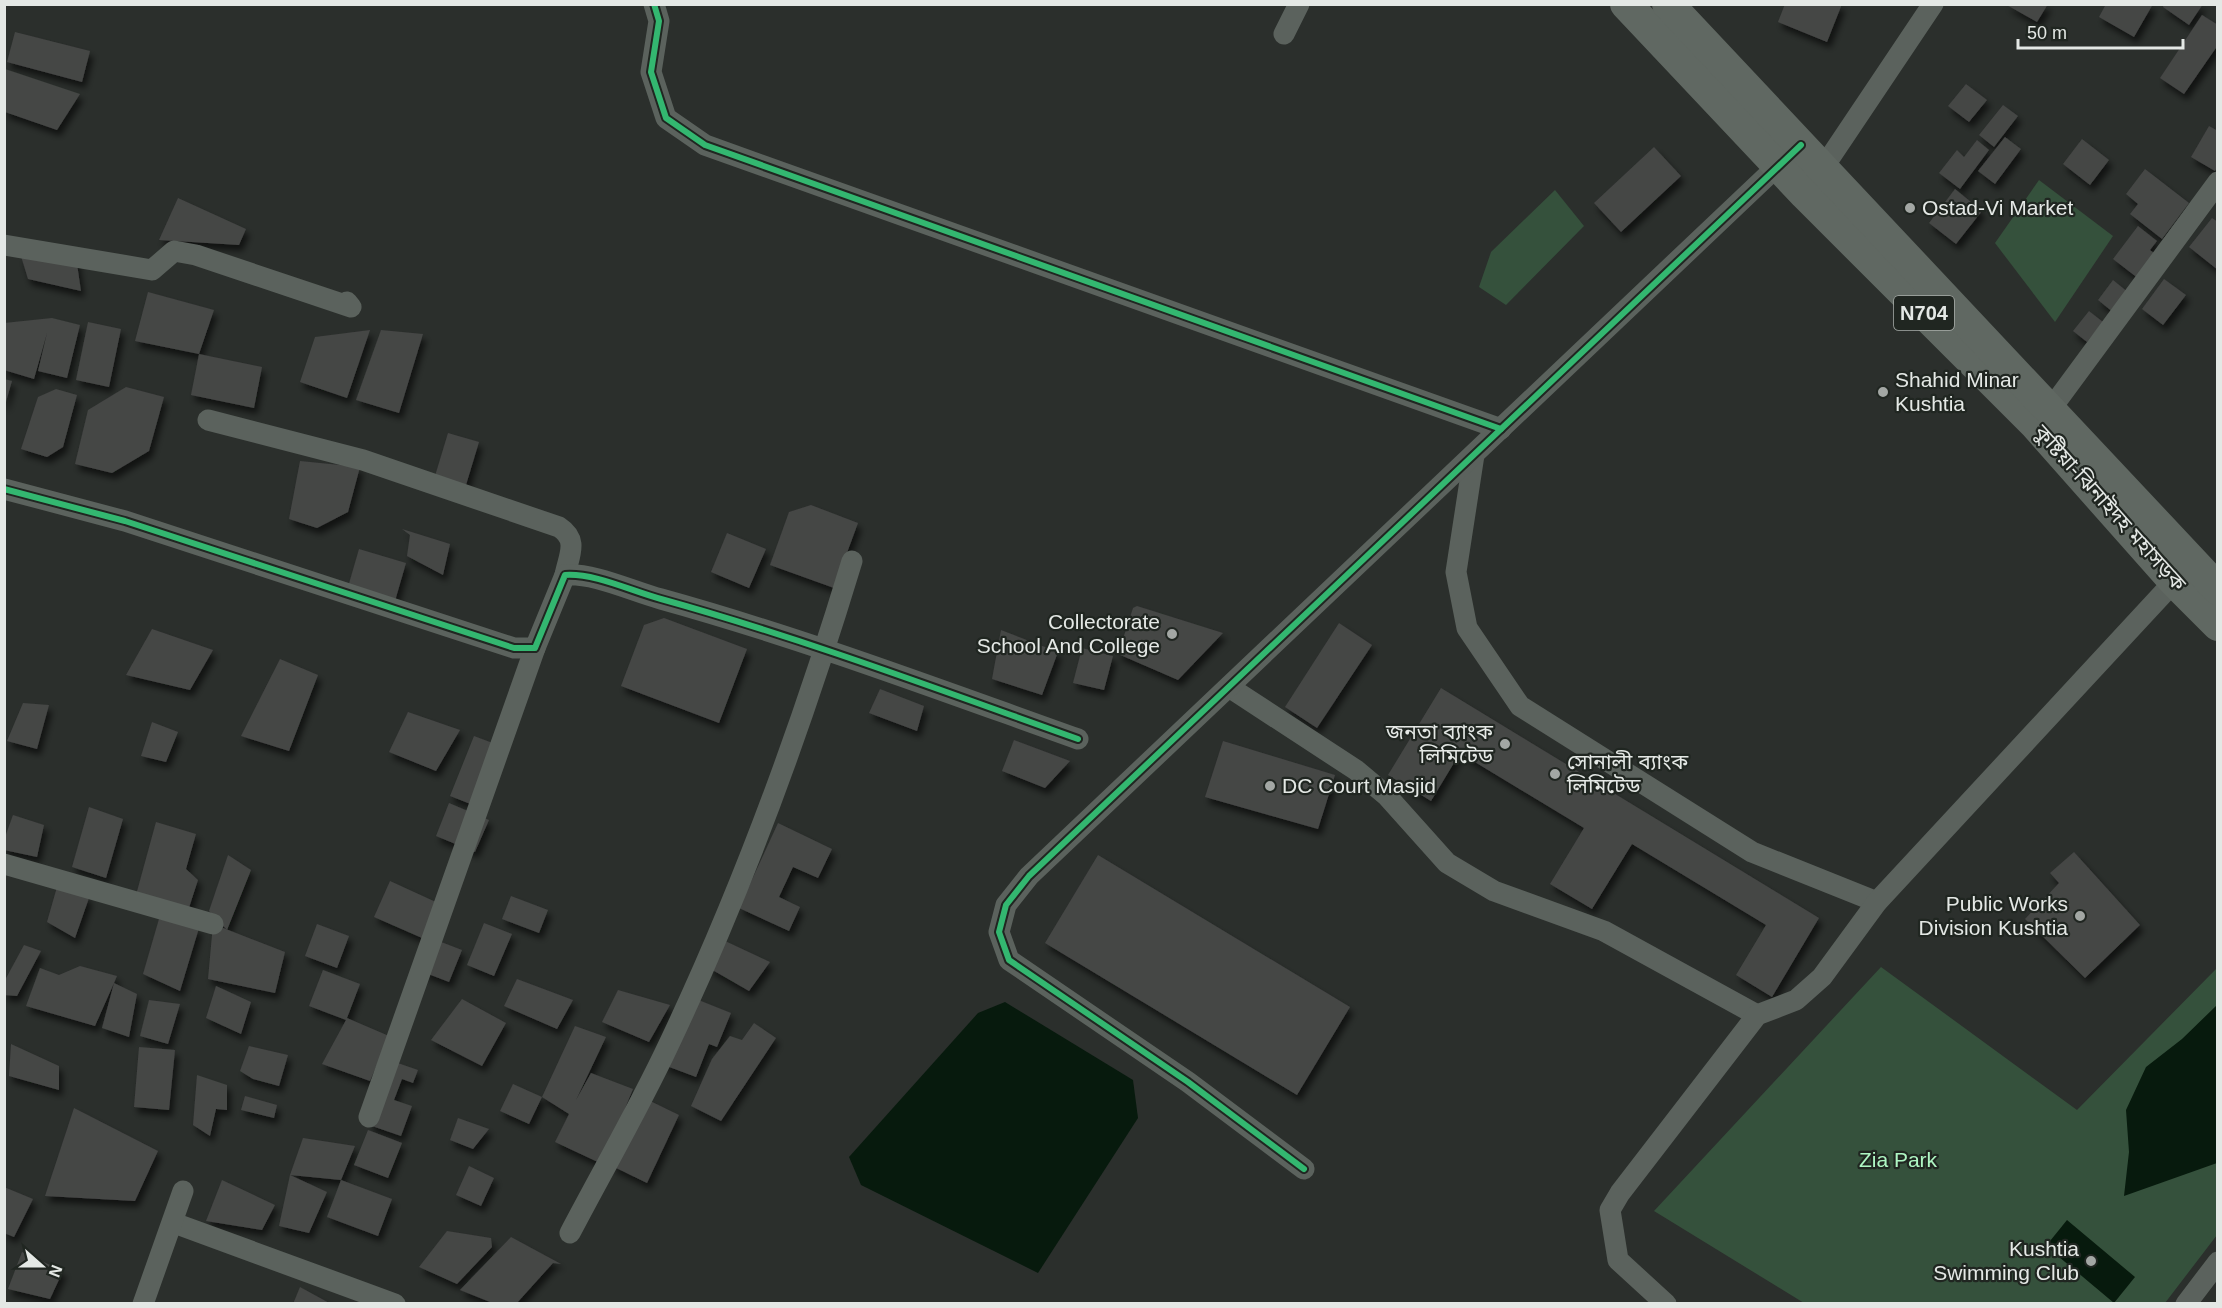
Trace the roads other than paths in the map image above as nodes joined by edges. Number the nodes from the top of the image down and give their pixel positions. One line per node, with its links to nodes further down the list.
1 (654, 4): 15 (street)
2 (1299, 4): 6 (street)
3 (1626, 4): 8 (highway, কুষ্টিয়া-ঝিনাইদহ মহাসড়ক / N704)
4 (1668, 4): 7 (highway, কুষ্টিয়া-ঝিনাইদহ মহাসড়ক / N704)
5 (1933, 4): 9 (street)
6 (1284, 34)
7 (1801, 145): 8 (street); 9 (highway, কুষ্টিয়া-ঝিনাইদহ মহাসড়ক / N704)
8 (1778, 165): 15 (street); 19 (highway, কুষ্টিয়া-ঝিনাইদহ মহাসড়ক / N704)
9 (1823, 168): 13 (highway, কুষ্টিয়া-ঝিনাইদহ মহাসড়ক / N704)
10 (2217, 182): 13 (street)
11 (4, 245): 12 (street)
12 (347, 302)
13 (2050, 410): 19 (highway, কুষ্টিয়া-ঝিনাইদহ মহাসড়ক / N704)
14 (208, 420): 20 (street)
15 (1501, 429): 16 (street)
16 (1474, 455): 25 (street); 28 (street)
17 (4, 489): 23 (street)
18 (852, 561): 24 (street)
19 (2183, 571): 21 (highway, কুষ্টিয়া-ঝিনাইদহ মহাসড়ক / N704); 22 (highway, কুষ্টিয়া-ঝিনাইদহ মহাসড়ক / N704); 28 (street)
20 (565, 575): 23 (street); 24 (street)
21 (2217, 589)
22 (2217, 625)
23 (535, 648): 31 (street)
24 (825, 650): 26 (street); 35 (street)
25 (1229, 687): 30 (street); 32 (street)
26 (1078, 739)
27 (4, 864): 29 (street)
28 (1877, 902): 30 (street)
29 (213, 924)
30 (1757, 1015): 39 (street)
31 (369, 1117)
32 (1304, 1169)
33 (183, 1191): 34 (street)
34 (174, 1223): 37 (street); 38 (street)
35 (570, 1233)
36 (2217, 1262): 40 (street)
37 (143, 1304)
38 (395, 1304)
39 (1666, 1304)
40 (2186, 1304)

